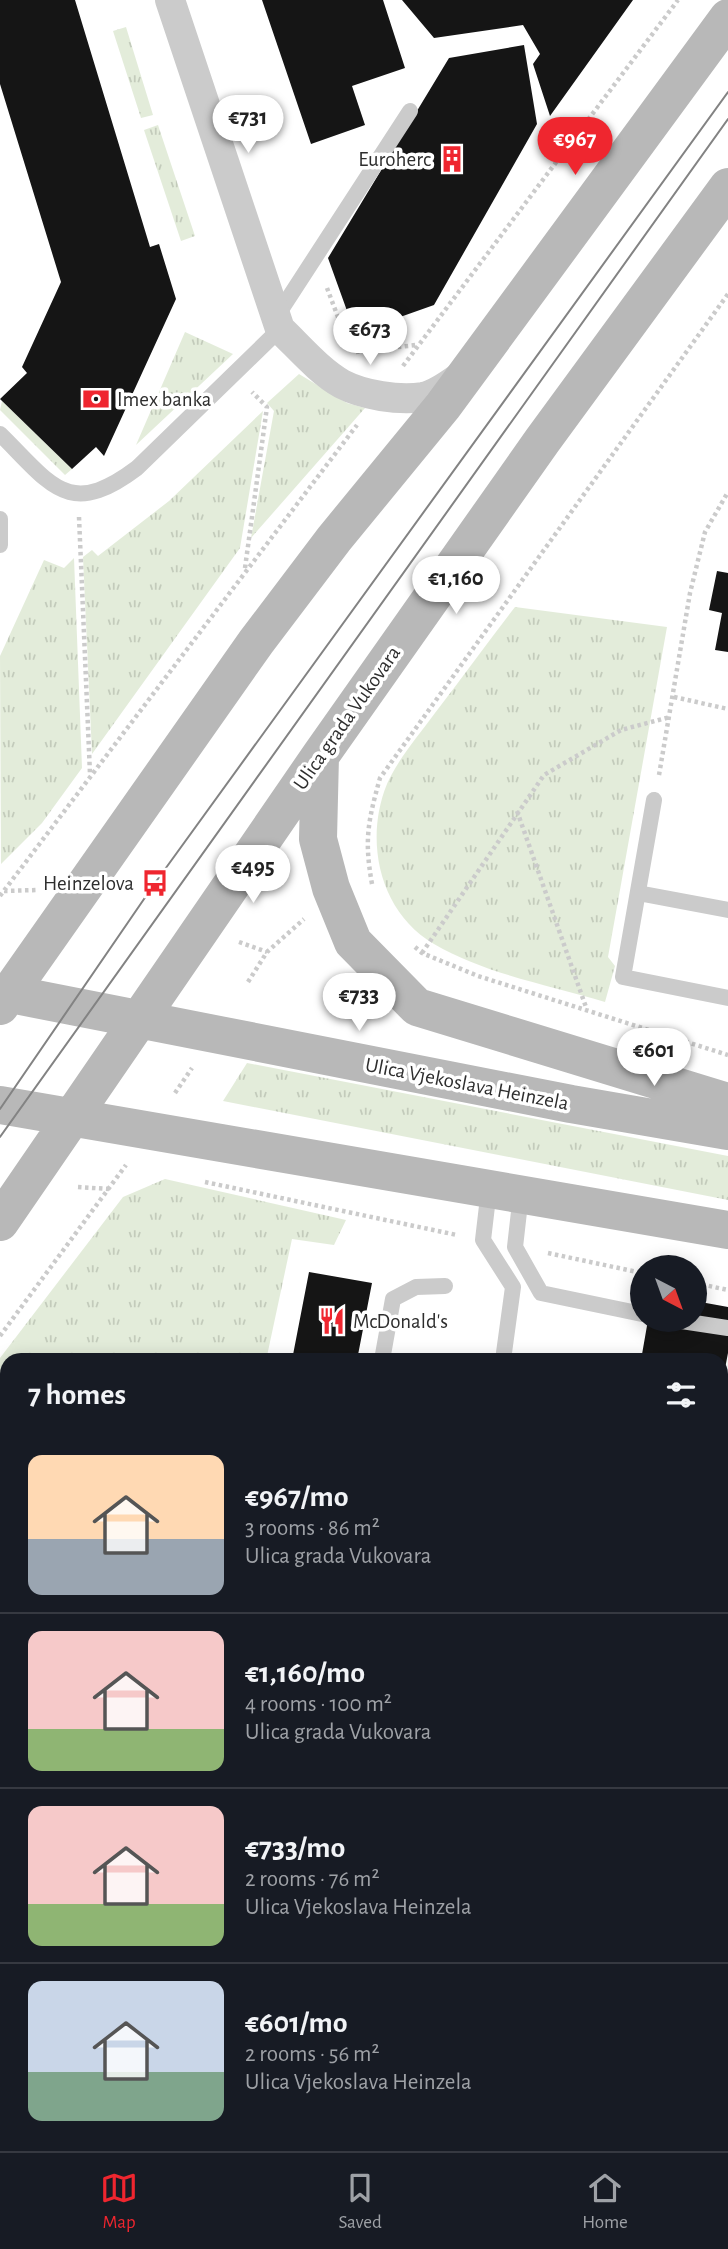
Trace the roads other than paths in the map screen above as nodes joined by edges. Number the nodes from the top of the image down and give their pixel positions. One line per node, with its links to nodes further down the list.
1 (170, 0): 5 (street)
2 (728, 18): 6 (main road)
3 (410, 111): 5 (lane)
4 (728, 187): 10 (main road, Ulica grada Vukovara)
5 (278, 324): 6 (street); 7 (lane)
6 (470, 370): 14 (main road)
7 (0, 434)
8 (0, 519): 9 (lane)
9 (0, 545)
10 (320, 756): 16 (main road, Ulica grada Vukovara); 17 (main road)
11 (654, 800): 12 (lane)
12 (638, 893): 13 (lane); 15 (lane)
13 (728, 910)
14 (3, 997): 16 (main road, Ulica Vjekoslava Heinzela)
15 (728, 998)
16 (137, 1021): 19 (main road, Ulica grada Vukovara); 20 (main road, Ulica Vjekoslava Heinzela)
17 (728, 1102)
18 (0, 1105): 19 (main road)
19 (71, 1117): 21 (main road); 22 (main road, Ulica grada Vukovara)
20 (728, 1131)
21 (505, 1191): 23 (main road); 25 (lane); 29 (lane)
22 (0, 1222)
23 (728, 1230)
24 (444, 1286): 28 (lane)
25 (630, 1312)
26 (707, 1325): 27 (lane)
27 (728, 1328)
28 (383, 1353)
29 (504, 1353)

